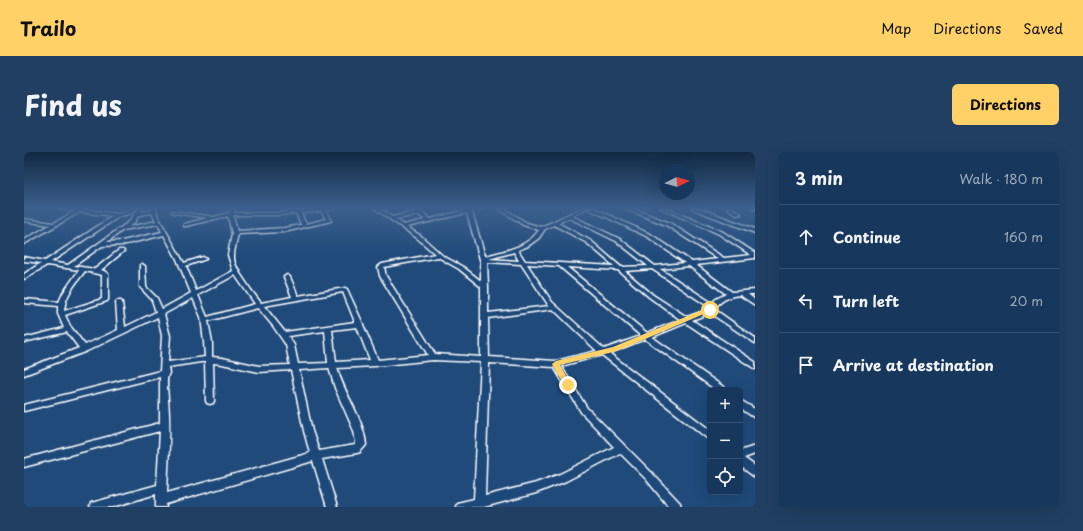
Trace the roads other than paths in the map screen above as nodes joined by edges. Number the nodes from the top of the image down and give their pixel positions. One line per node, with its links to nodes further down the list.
1 (53, 225): 27 (street)
2 (103, 225): 38 (street)
3 (128, 225): 22 (street)
4 (145, 225): 22 (street)
5 (160, 225): 25 (street)
6 (234, 225): 26 (street)
7 (310, 225): 18 (street)
8 (411, 225): 19 (street)
9 (473, 225): 35 (street)
10 (527, 225): 23 (street)
11 (551, 225): 23 (street)
12 (557, 225): 46 (street)
13 (586, 225): 44 (street)
14 (626, 225): 39 (street)
15 (669, 225): 36 (street)
16 (701, 225): 32 (street)
17 (740, 225): 21 (street)
18 (304, 226): 26 (street)
19 (404, 226): 31 (street)
20 (755, 226): 21 (street)
21 (747, 227): 24 (street)
22 (122, 229): 28 (street)
23 (542, 229): 29 (street)
24 (755, 231)
25 (165, 233): 28 (street); 42 (street)
26 (235, 233): 48 (street)
27 (24, 242)
28 (101, 244): 43 (street)
29 (515, 250): 35 (street); 37 (street)
30 (121, 251): 47 (street)
31 (440, 256): 51 (street); 79 (street)
32 (755, 256): 36 (street)
33 (24, 259): 38 (street)
34 (203, 259): 42 (street)
35 (483, 259): 37 (street); 51 (street)
36 (723, 260): 39 (street)
37 (522, 262): 40 (street); 62 (street)
38 (45, 263): 43 (street); 49 (street)
39 (690, 264): 44 (street); 55 (street)
40 (561, 265): 46 (street); 74 (street)
41 (142, 266): 64 (street)
42 (183, 266): 54 (street)
43 (68, 267): 45 (street)
44 (653, 267): 46 (street); 63 (street)
45 (83, 269): 47 (street); 60 (street)
46 (620, 269): 68 (street)
47 (96, 271): 65 (street)
48 (237, 271): 54 (street); 61 (street)
49 (24, 277)
50 (287, 277): 56 (street)
51 (484, 288): 66 (street)
52 (742, 292): 53 (street); 55 (street); 59 (street)
53 (755, 292)
54 (194, 294): 64 (street); 67 (street)
55 (731, 294): 63 (street)
56 (296, 299): 61 (street); 69 (street)
57 (24, 301): 60 (street)
58 (119, 302): 72 (street)
59 (755, 303)
60 (61, 304): 65 (street)
61 (260, 305): 67 (street); 73 (street)
62 (554, 307): 66 (street); 78 (street)
63 (711, 308): 68 (street); 76 (street)
64 (160, 313): 72 (street); 87 (street)
65 (61, 314): 71 (street)
66 (485, 316): 80 (street)
67 (205, 320): 81 (street)
68 (686, 320): 74 (street); 85 (street)
69 (360, 324): 70 (street); 82 (street)
70 (328, 328): 73 (street); 84 (street)
71 (68, 330): 75 (street); 77 (street)
72 (122, 331): 77 (street)
73 (284, 334): 86 (street)
74 (646, 336): 78 (street); 89 (street)
75 (24, 340)
76 (755, 341)
77 (84, 349): 88 (street)
78 (603, 352): 83 (street); 95 (street)
79 (433, 357): 80 (street); 82 (street)
80 (485, 359): 83 (street); 105 (street)
81 (210, 360): 86 (street); 87 (street); 90 (street)
82 (375, 364): 84 (street)
83 (556, 364): 96 (street)
84 (333, 366): 86 (street); 99 (street)
85 (755, 366)
86 (295, 367): 99 (street)
87 (165, 369): 92 (street); 94 (street)
88 (24, 372)
89 (718, 387)
90 (210, 400)
91 (743, 405): 93 (street)
92 (24, 408)
93 (755, 414)
94 (164, 426): 101 (street); 103 (street)
95 (707, 433)
96 (621, 448): 105 (street); 109 (street)
97 (755, 450): 98 (street)
98 (743, 454)
99 (316, 456): 104 (street); 107 (street)
100 (743, 462): 102 (street)
101 (24, 463)
102 (755, 472)
103 (162, 488): 104 (street); 106 (street)
104 (161, 504)
105 (479, 505): 108 (street)
106 (95, 507)
107 (332, 507)
108 (461, 507)
109 (676, 507)

